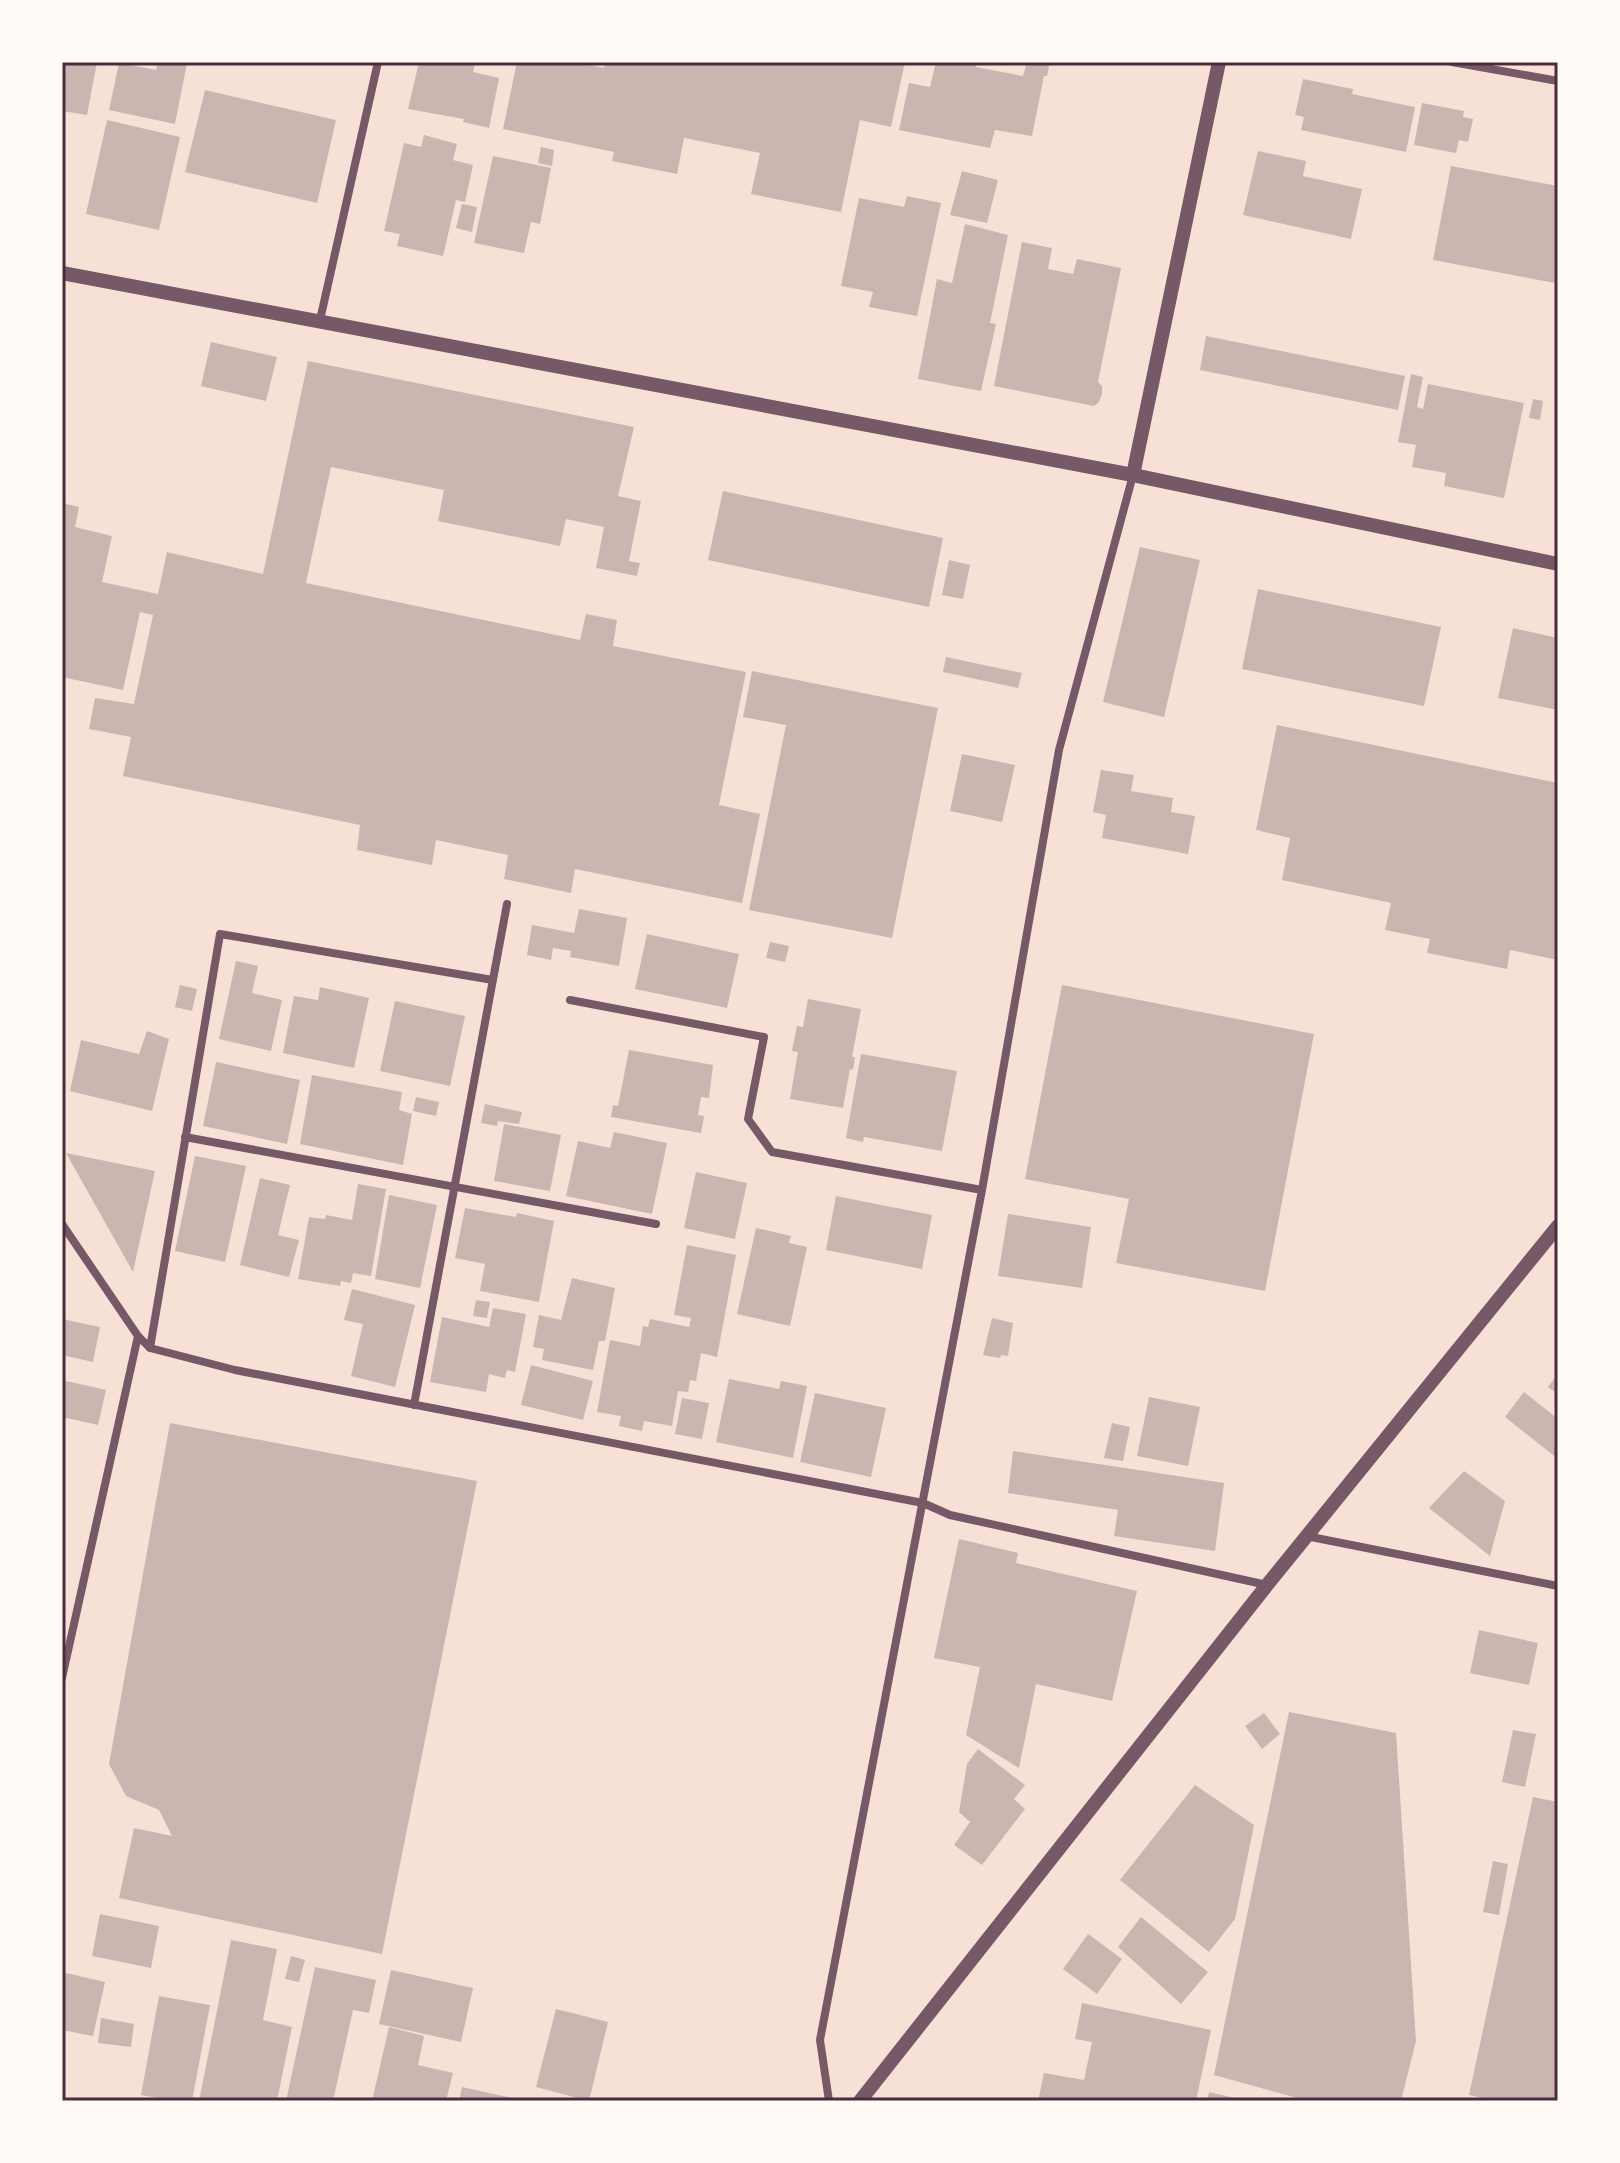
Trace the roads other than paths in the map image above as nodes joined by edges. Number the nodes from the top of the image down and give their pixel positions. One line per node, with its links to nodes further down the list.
1 (378, 62): 6 (street)
2 (1219, 62): 7 (street)
3 (1452, 62): 4 (street)
4 (1558, 81)
5 (62, 273): 6 (street)
6 (320, 320): 7 (street)
7 (1133, 475): 8 (street); 14 (street)
8 (1558, 564)
9 (507, 904): 10 (street)
10 (493, 980): 12 (street); 13 (street)
11 (570, 1000): 14 (street)
12 (185, 1137): 13 (street); 19 (street)
13 (455, 1186): 16 (street); 20 (street)
14 (982, 1190): 21 (street)
15 (62, 1224): 18 (street)
16 (656, 1224)
17 (1558, 1226): 22 (street)
18 (138, 1336): 19 (street); 25 (street)
19 (150, 1348): 20 (street)
20 (414, 1405): 21 (street)
21 (923, 1503): 23 (street); 27 (street)
22 (1306, 1536): 23 (street); 24 (street)
23 (1267, 1585): 28 (street)
24 (1558, 1586)
25 (66, 1639): 26 (street)
26 (62, 1678)
27 (829, 2101)
28 (860, 2101)

